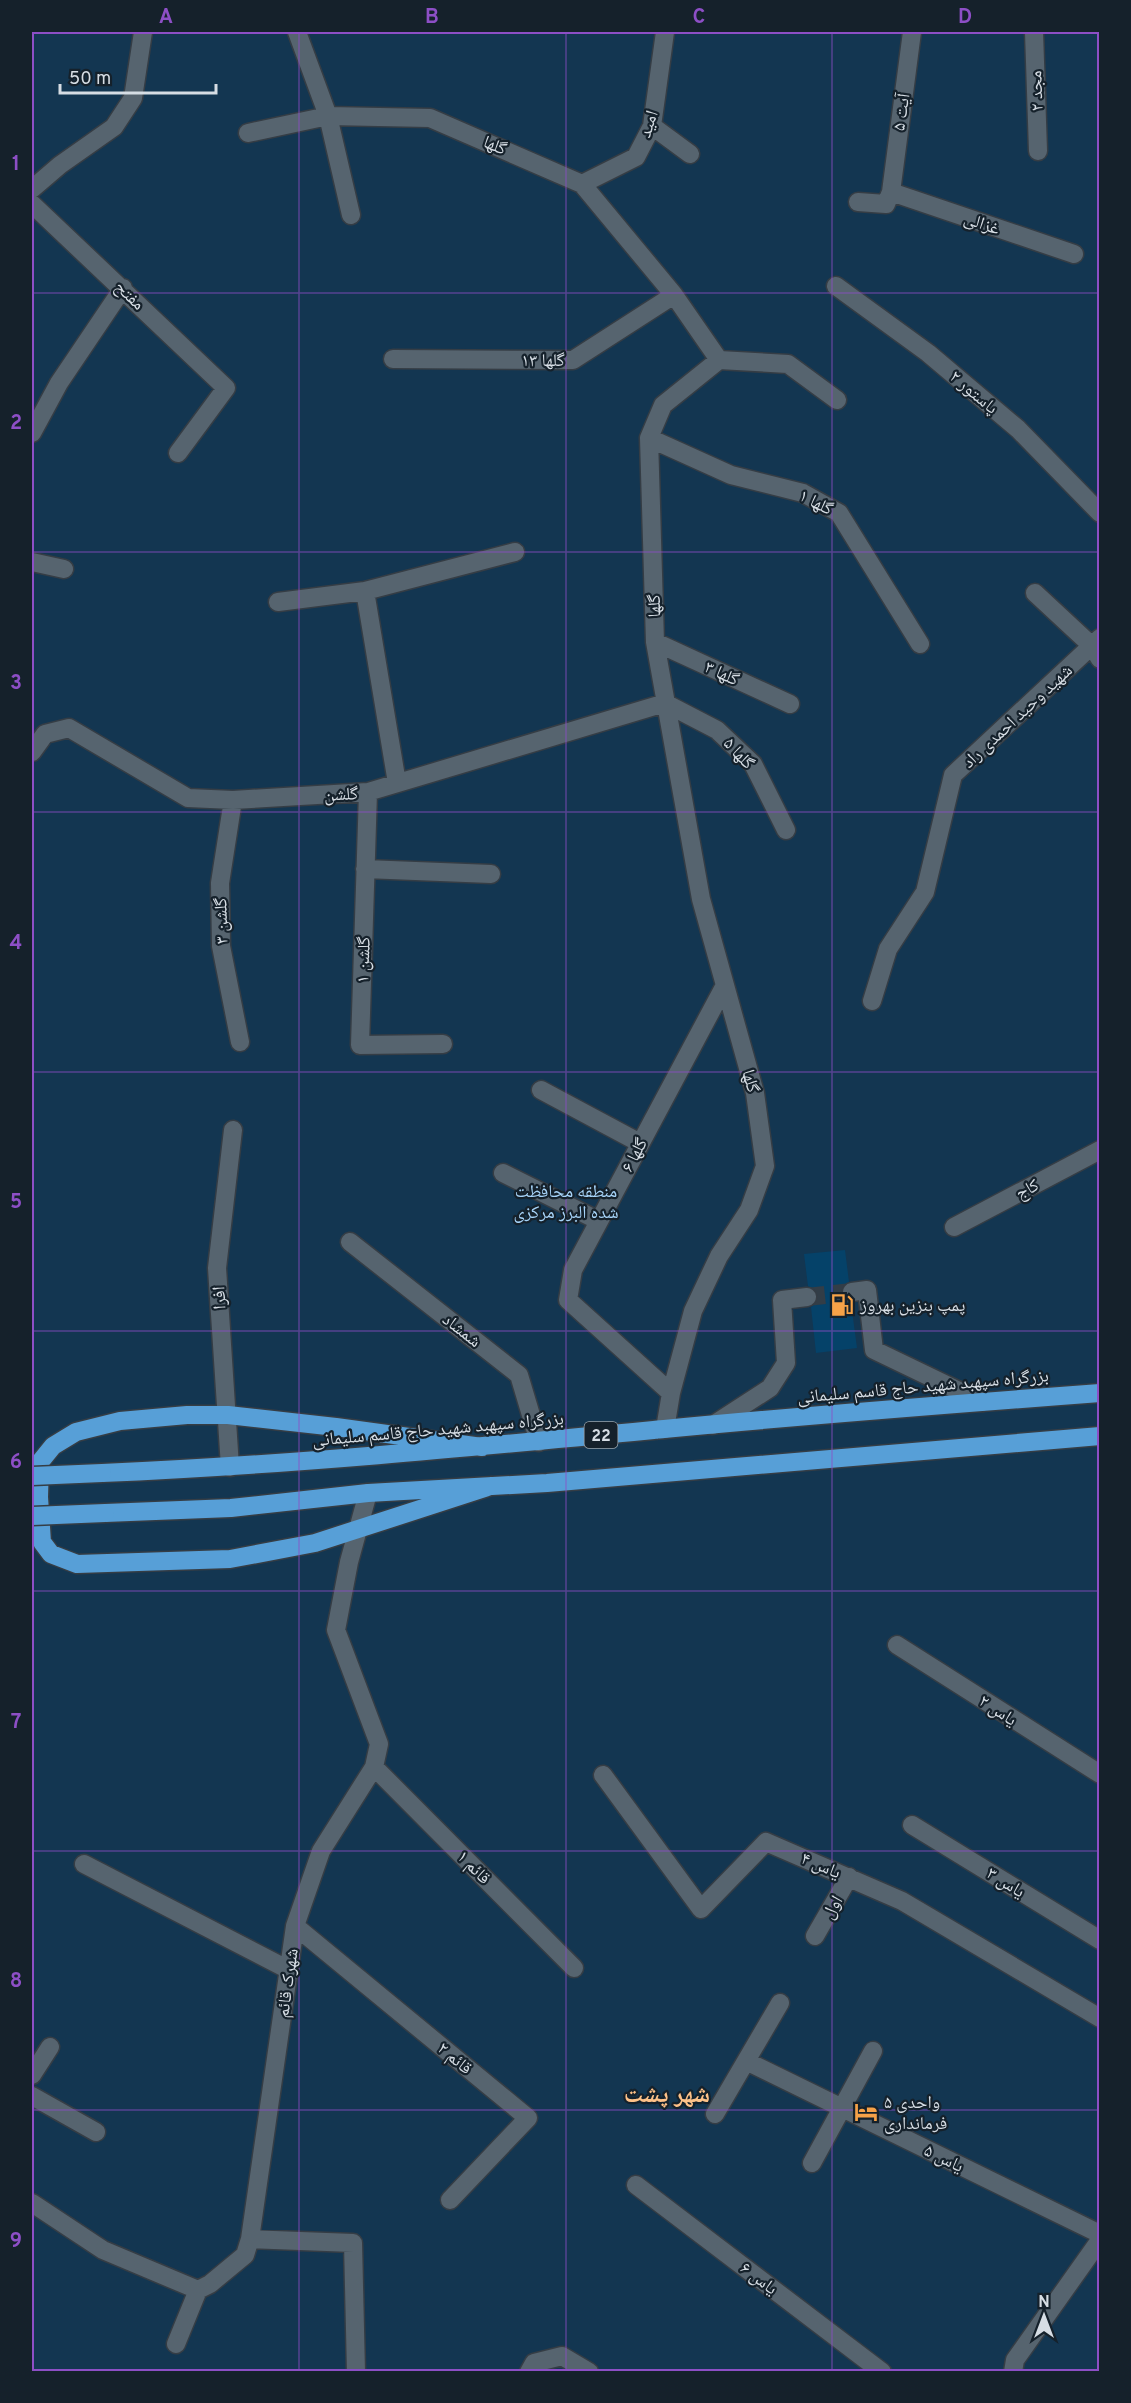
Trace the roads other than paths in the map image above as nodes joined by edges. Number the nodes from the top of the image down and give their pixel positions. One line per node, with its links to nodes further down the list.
1 (143, 32): 12 (street)
2 (297, 32): 6 (street)
3 (665, 32): 7 (street, امید)
4 (912, 32): 13 (street, آیت ۵)
5 (1034, 32): 9 (street, مجد ۲)
6 (328, 116): 8 (street, گلها); 11 (street, گلها); 16 (street)
7 (652, 126): 10 (street); 11 (street, امید)
8 (248, 133)
9 (1038, 151)
10 (690, 154)
11 (582, 184): 20 (street, گلها)
12 (32, 189)
13 (891, 192): 14 (street); 17 (street, غزالی)
14 (858, 202)
15 (32, 204): 19 (street, مفتح)
16 (351, 215)
17 (1074, 254)
18 (836, 286): 27 (street, پاستور ۲)
19 (123, 288): 24 (street); 26 (street, مفتح)
20 (674, 295): 21 (street, گلها ۱۳); 22 (street, گلها)
21 (393, 359)
22 (719, 360): 23 (street); 25 (street, گلها)
23 (837, 400)
24 (32, 434)
25 (650, 438): 34 (street, گلها); 35 (street, گلها ۱)
26 (178, 453)
27 (1100, 513)
28 (515, 552): 31 (street)
29 (32, 562): 30 (street)
30 (64, 570)
31 (365, 591): 33 (street); 40 (street)
32 (1035, 593): 36 (street)
33 (278, 602)
34 (655, 642): 37 (street, گلها); 38 (street, گلها ۳)
35 (920, 644)
36 (1097, 647): 47 (street, شهید وحید احمدی راد)
37 (665, 703): 40 (street, گلشن); 43 (street, گلها ۵); 46 (street, گلها)
38 (790, 704)
39 (32, 752): 42 (street, گلشن)
40 (398, 783): 41 (street, گلشن)
41 (368, 792): 42 (street, گلشن); 44 (street, گلشن ۱)
42 (233, 800): 48 (street, گلشن ۳)
43 (786, 830)
44 (365, 869): 45 (street); 49 (street, گلشن ۱)
45 (490, 874)
46 (724, 987): 52 (street, گلها ۶); 60 (street, گلها)
47 (872, 1001)
48 (240, 1042)
49 (443, 1044)
50 (541, 1090): 52 (street)
51 (233, 1130): 63 (street, افرا)
52 (640, 1143): 55 (street, گلها ۶)
53 (1100, 1150): 56 (street, کاج)
54 (502, 1173): 55 (street)
55 (599, 1221): 60 (street, گلها ۶)
56 (954, 1227)
57 (350, 1242): 67 (street, شمشاد)
58 (852, 1292): 62 (street)
59 (807, 1297): 64 (street)
60 (671, 1392): 65 (street, گلها)
61 (1100, 1393): 62 (highway, بزرگراه سپهبد شهید حاج قاسم سلیمانی / 22)
62 (982, 1402): 64 (highway, بزرگراه سپهبد شهید حاج قاسم سلیمانی / 22)
63 (228, 1415): 68 (highway); 69 (street, افرا); 74 (highway)
64 (713, 1425): 65 (highway, بزرگراه سپهبد شهید حاج قاسم سلیمانی / 22)
65 (665, 1429): 67 (highway, بزرگراه سپهبد شهید حاج قاسم سلیمانی / 22)
66 (1100, 1436): 71 (highway)
67 (539, 1442): 68 (highway, بزرگراه سپهبد شهید حاج قاسم سلیمانی / 22)
68 (482, 1447): 69 (highway, بزرگراه سپهبد شهید حاج قاسم سلیمانی / 22)
69 (230, 1467): 70 (highway, بزرگراه سپهبد شهید حاج قاسم سلیمانی / 22, bridge)
70 (32, 1476)
71 (491, 1486): 72 (highway); 74 (highway)
72 (368, 1493): 73 (highway, bridge); 74 (street, شهرک قائم)
73 (32, 1516)
74 (358, 1527): 76 (street, شهرک قائم)
75 (897, 1645): 77 (street, یاس ۲)
76 (374, 1767): 82 (street, شهرک قائم); 85 (street, قائم ۱)
77 (1100, 1774)
78 (603, 1775): 81 (street, یاس ۴)
79 (912, 1825): 84 (street, یاس ۳)
80 (84, 1864): 86 (street)
81 (849, 1877): 83 (street, اول); 88 (street, یاس ۴)
82 (295, 1926): 86 (street, شهرک قائم); 99 (street, قائم ۲)
83 (815, 1936)
84 (1100, 1940)
85 (574, 1968)
86 (289, 1970): 102 (street, شهرک قائم)
87 (780, 2003): 91 (street)
88 (1100, 2018)
89 (50, 2047): 92 (street)
90 (873, 2051): 94 (street)
91 (746, 2061): 94 (street, یاس ۵); 95 (street)
92 (32, 2075)
93 (32, 2096): 96 (street)
94 (843, 2109): 97 (street); 101 (street, یاس ۵)
95 (715, 2114)
96 (96, 2132)
97 (812, 2163)
98 (636, 2185): 109 (street, یاس ۶)
99 (450, 2200)
100 (32, 2203): 104 (street)
101 (1100, 2234)
102 (250, 2238): 104 (street, شهرک قائم); 106 (street)
103 (1100, 2240): 110 (street)
104 (198, 2290): 105 (street)
105 (176, 2344)
106 (356, 2372)
107 (529, 2372): 108 (street)
108 (589, 2372)
109 (882, 2372)
110 (1013, 2372)

